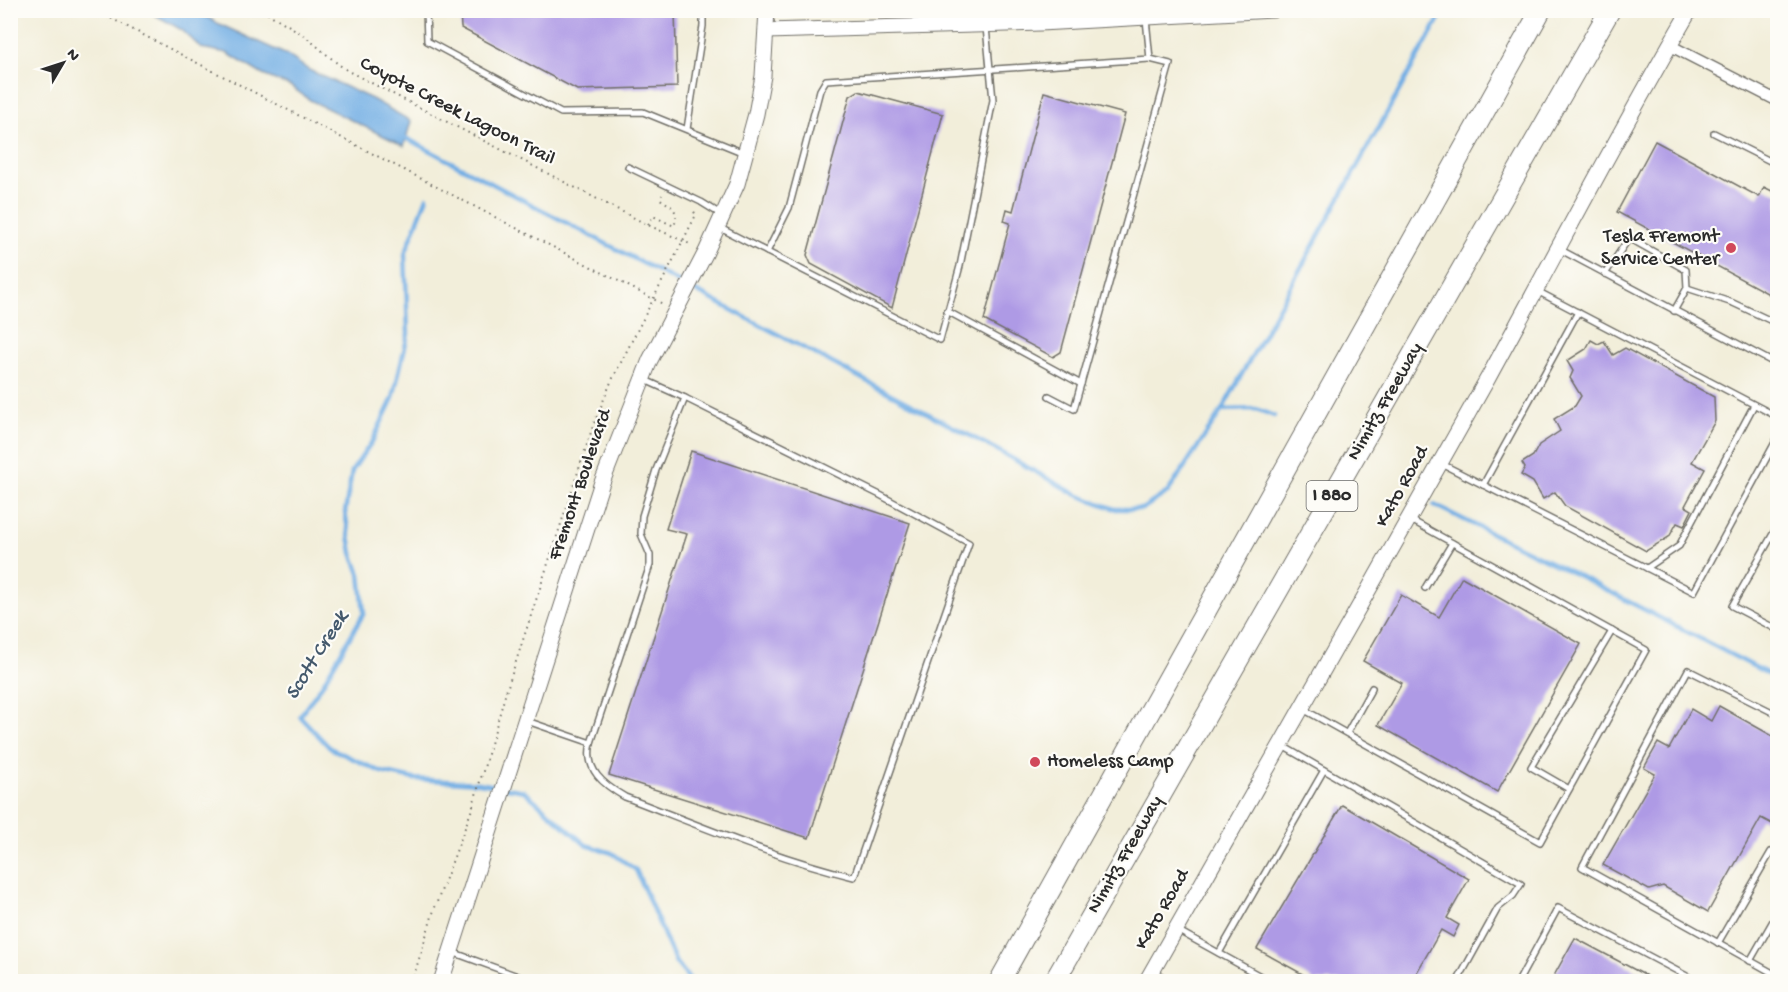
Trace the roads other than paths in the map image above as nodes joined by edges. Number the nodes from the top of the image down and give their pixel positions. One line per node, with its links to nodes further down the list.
1 (426, 10): 17 (lane)
2 (703, 10): 17 (lane)
3 (767, 10): 12 (street, Fremont Boulevard)
4 (1273, 10): 8 (street)
5 (1541, 10): 71 (highway, I 880)
6 (1610, 10): 72 (highway, Nimitz Freeway / I 880)
7 (1690, 10): 13 (street, Kato Road)
8 (1233, 12): 9 (street)
9 (1176, 13): 10 (street)
10 (1146, 18): 11 (street); 14 (lane)
11 (986, 25): 12 (street); 15 (lane)
12 (767, 31): 19 (street, Fremont Boulevard)
13 (1670, 45): 16 (street); 23 (street, Kato Road)
14 (1150, 59): 15 (lane); 34 (lane)
15 (990, 71): 24 (lane); 29 (lane)
16 (1778, 101)
17 (687, 129): 19 (lane)
18 (1714, 133): 20 (lane)
19 (746, 154): 22 (street, Fremont Boulevard)
20 (1778, 165)
21 (628, 167): 22 (lane)
22 (721, 222): 24 (lane); 33 (street, Fremont Boulevard)
23 (1559, 249): 25 (lane); 27 (street, Kato Road)
24 (767, 252): 29 (lane)
25 (1605, 274): 26 (lane); 28 (lane)
26 (1688, 288): 28 (lane); 31 (lane)
27 (1536, 291): 30 (lane); 40 (street, Kato Road)
28 (1674, 310): 32 (lane)
29 (947, 311): 34 (lane)
30 (1578, 312): 37 (lane); 41 (lane)
31 (1778, 324)
32 (1778, 365)
33 (642, 378): 36 (lane); 52 (street, Fremont Boulevard)
34 (1081, 384): 35 (lane)
35 (1049, 396)
36 (685, 398): 54 (lane); 54 (lane)
37 (1754, 405): 38 (lane); 45 (lane)
38 (1778, 417)
39 (1778, 437): 45 (lane)
40 (1441, 463): 41 (lane); 42 (street, Kato Road)
41 (1483, 485): 45 (lane)
42 (1409, 519): 44 (lane); 50 (street, Kato Road)
43 (1778, 525): 47 (lane)
44 (1452, 543): 46 (lane); 48 (lane)
45 (1647, 568)
46 (1425, 588)
47 (1778, 630)
48 (1612, 631): 57 (lane); 57 (lane)
49 (1372, 688): 53 (lane)
50 (1302, 708): 53 (lane); 55 (street, Kato Road)
51 (1778, 715): 61 (lane)
52 (525, 720): 54 (lane); 62 (street, Fremont Boulevard)
53 (1347, 733): 57 (lane)
54 (591, 743)
55 (1281, 745): 56 (lane); 60 (street, Kato Road)
56 (1324, 770): 63 (lane); 75 (lane)
57 (1569, 789)
58 (1778, 856): 61 (lane)
59 (1778, 912): 64 (lane)
60 (1176, 929): 63 (lane); 66 (street, Kato Road)
61 (1718, 943): 64 (lane)
62 (451, 952): 65 (lane); 68 (street, Fremont Boulevard)
63 (1219, 953): 74 (lane)
64 (1750, 961): 67 (lane)
65 (509, 973): 69 (lane); 70 (lane)
66 (1150, 976): 73 (lane)
67 (1778, 976)
68 (441, 981)
69 (506, 981)
70 (534, 981)
71 (999, 981)
72 (1054, 981)
73 (1173, 981)
74 (1271, 981)
75 (1457, 981)
76 (1518, 981): 77 (lane)
77 (1698, 981)

